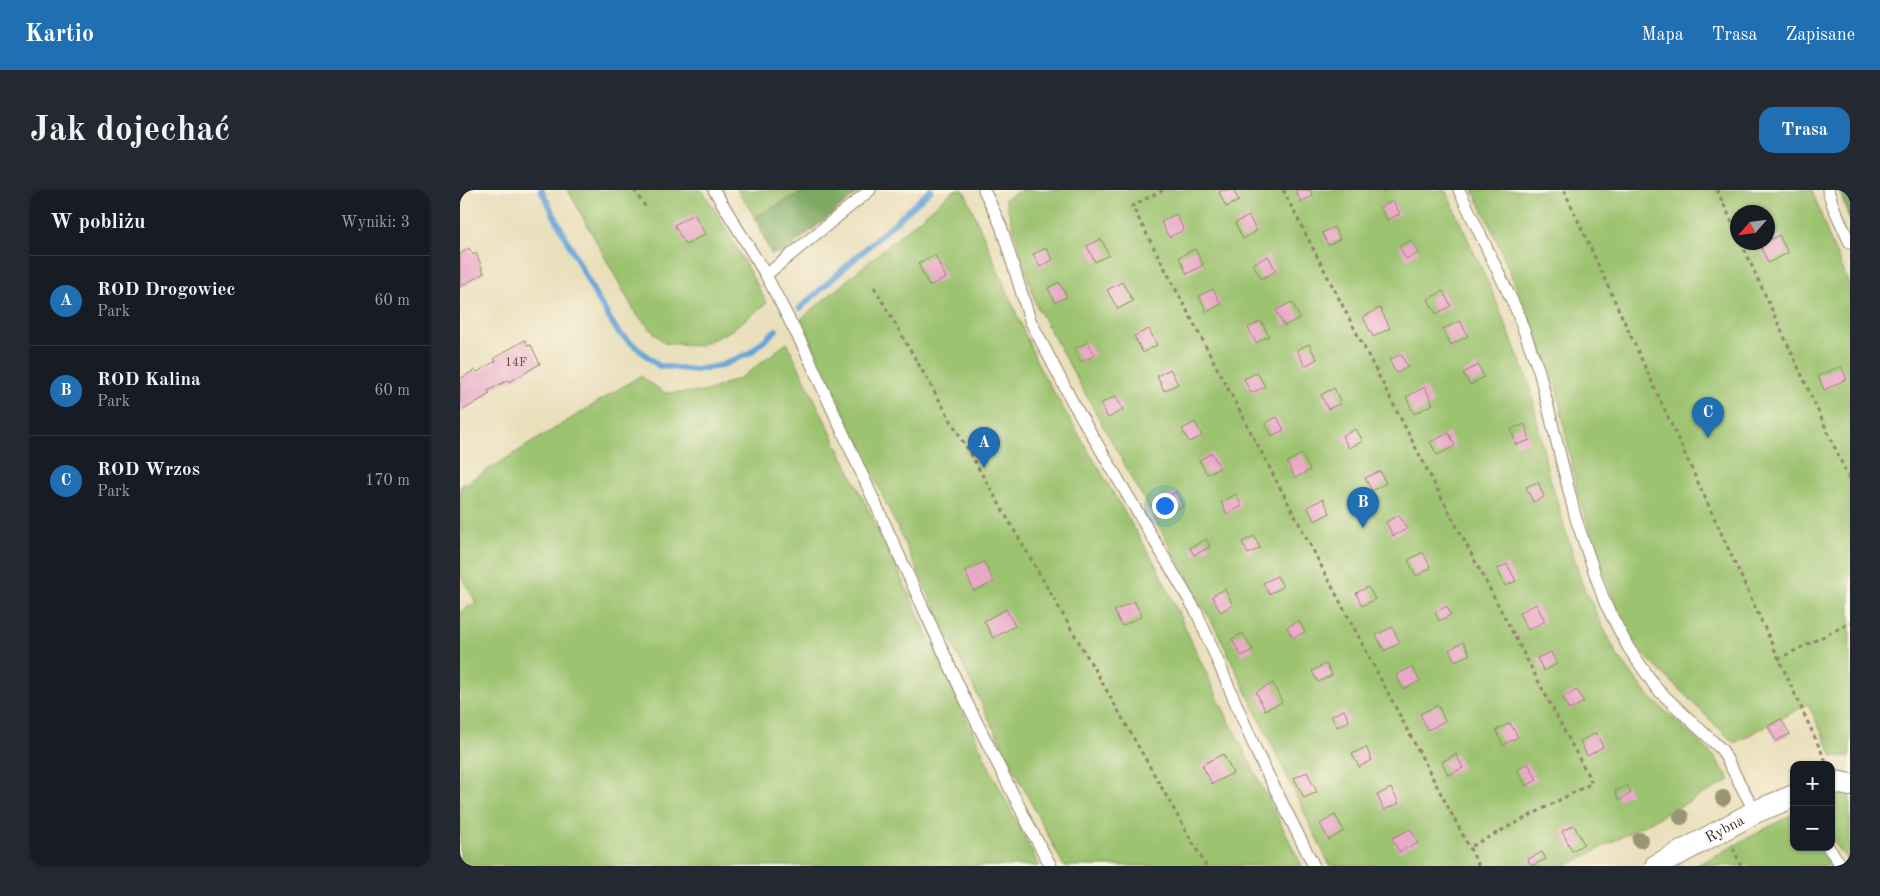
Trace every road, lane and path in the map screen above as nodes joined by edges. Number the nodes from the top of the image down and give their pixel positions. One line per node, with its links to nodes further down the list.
1 (634, 190): 11 (path)
2 (714, 190): 15 (lane)
3 (870, 190): 15 (lane)
4 (984, 190): 30 (lane)
5 (1163, 190): 25 (path)
6 (1283, 190): 25 (path)
7 (1459, 190): 24 (lane)
8 (1564, 190): 19 (path)
9 (1717, 190): 12 (path)
10 (1828, 190): 13 (lane)
11 (647, 209)
12 (1730, 218)
13 (1850, 243)
14 (1745, 250): 17 (path)
15 (766, 275): 28 (lane)
16 (874, 287): 29 (path)
17 (1850, 481)
18 (1850, 623): 19 (path)
19 (1778, 659): 20 (path)
20 (1826, 761)
21 (1835, 782): 22 (street)
22 (1850, 784)
23 (1790, 799): 24 (street, Rybna)
24 (1755, 812): 32 (street, Rybna)
25 (1470, 847): 31 (path)
26 (1732, 847): 33 (path)
27 (1831, 851): 34 (lane)
28 (1051, 866)
29 (1206, 866)
30 (1314, 866)
31 (1479, 866)
32 (1656, 866)
33 (1741, 866)
34 (1842, 866)

